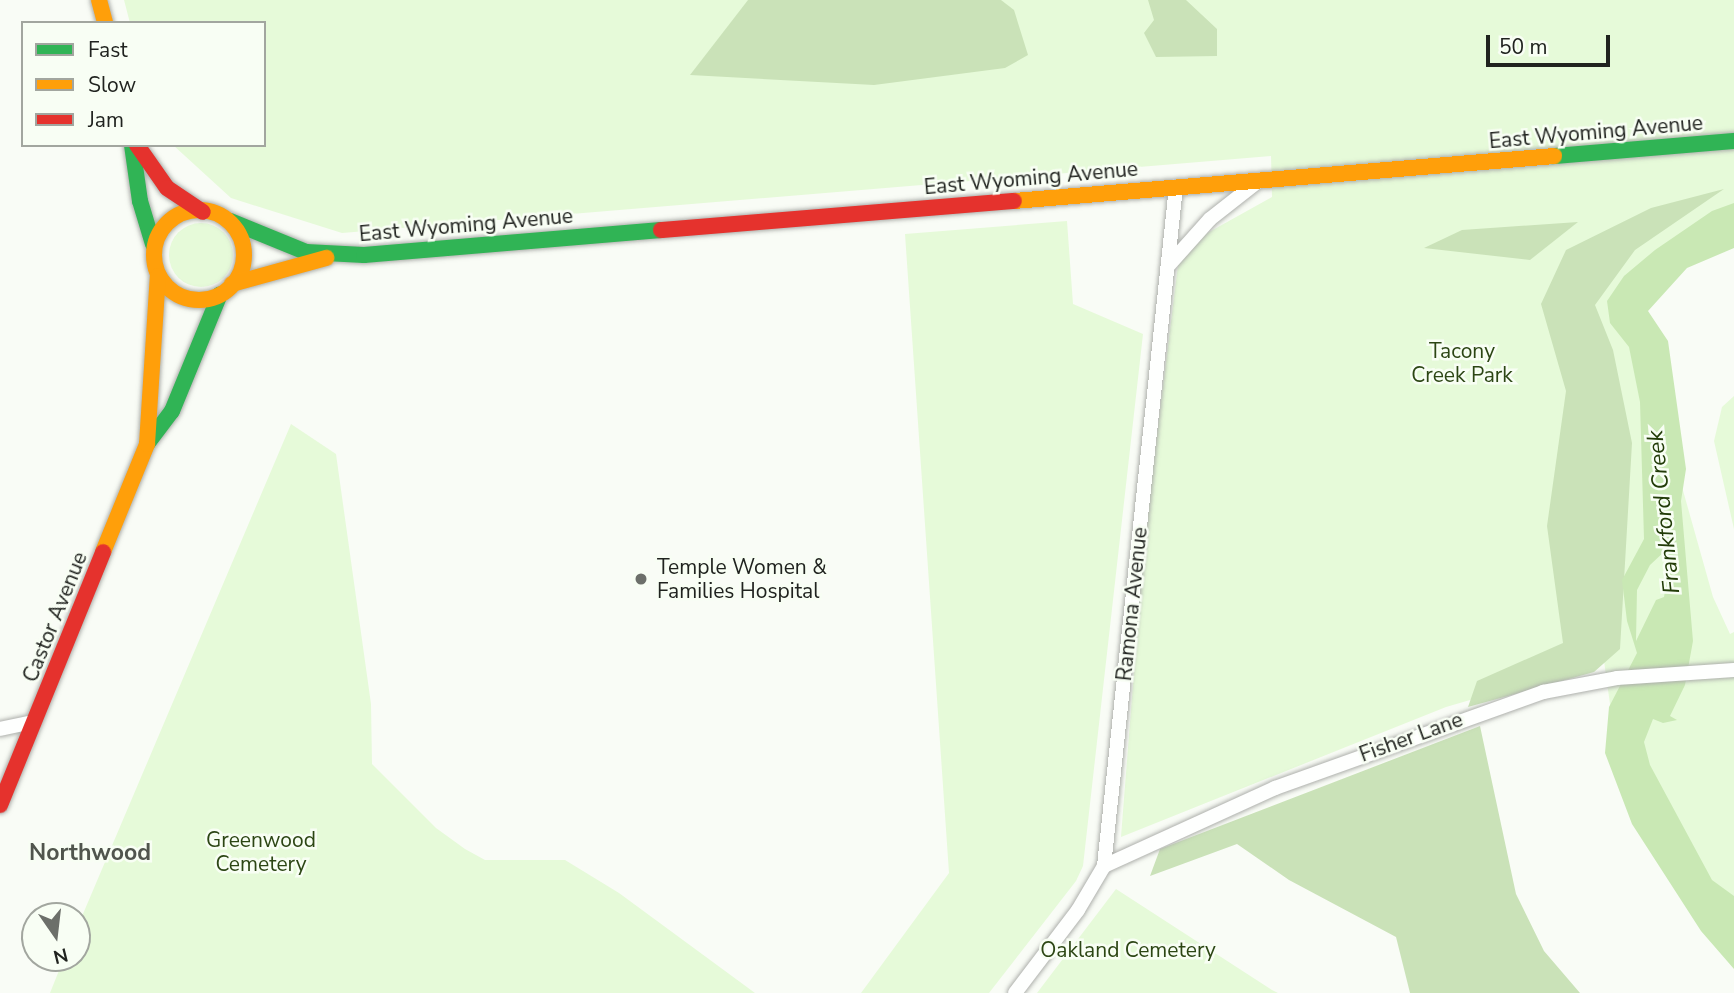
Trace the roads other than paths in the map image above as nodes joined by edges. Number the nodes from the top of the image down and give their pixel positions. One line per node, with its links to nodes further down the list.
1 (99, 0): 2 (street)
2 (104, 21)
3 (1734, 141): 6 (street, East Wyoming Avenue)
4 (134, 147): 10 (street)
5 (136, 147): 8 (street)
6 (1260, 180): 7 (street, East Wyoming Avenue); 12 (street)
7 (1176, 187): 11 (street, East Wyoming Avenue); 12 (street, Ramona Avenue)
8 (203, 212): 9 (street); 10 (street)
9 (230, 222): 11 (street, East Wyoming Avenue); 14 (street)
10 (153, 244): 13 (street)
11 (332, 256): 14 (street, East Wyoming Avenue)
12 (1167, 267): 20 (street, Ramona Avenue)
13 (158, 276): 14 (street); 15 (street, Castor Avenue)
14 (226, 289): 15 (street, Castor Avenue)
15 (148, 444): 17 (street, Castor Avenue)
16 (1727, 671): 20 (street, Fisher Lane)
17 (34, 722): 18 (street); 19 (street, Castor Avenue)
18 (0, 729)
19 (0, 806)
20 (1104, 866): 21 (street, Ramona Avenue)
21 (1015, 993)

